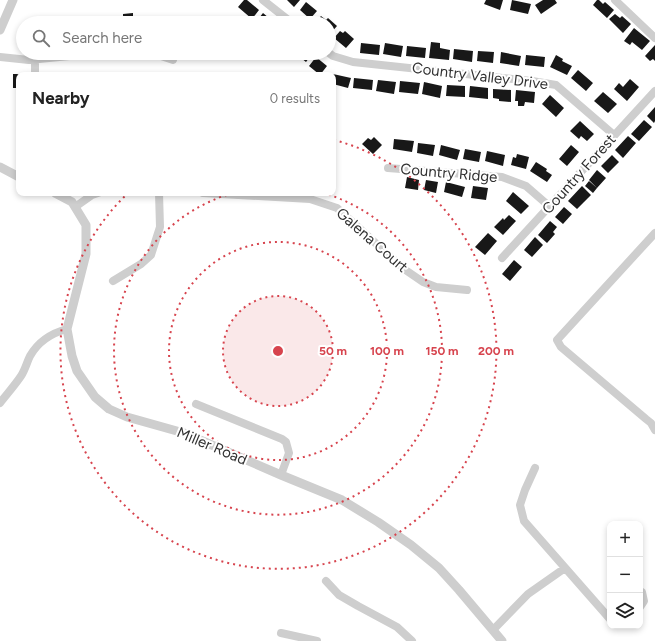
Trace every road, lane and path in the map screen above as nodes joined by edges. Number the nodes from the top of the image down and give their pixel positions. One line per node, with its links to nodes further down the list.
1 (14, 0): 5 (street)
2 (263, 0): 4 (street)
3 (615, 0): 6 (street)
4 (283, 16)
5 (0, 30)
6 (655, 38)
7 (0, 57): 9 (street)
8 (336, 57): 13 (street, Country Valley Drive)
9 (16, 59)
10 (35, 60): 11 (street)
11 (35, 72)
12 (655, 90): 13 (street, Country Forest)
13 (614, 135): 21 (street, Country Forest)
14 (0, 167): 16 (street)
15 (388, 168): 21 (street, Country Ridge)
16 (16, 175)
17 (61, 196): 22 (street, Miller Road)
18 (91, 196): 22 (street)
19 (159, 196): 25 (street)
20 (256, 196): 26 (street, Galena Court)
21 (549, 206): 24 (street, Country Forest)
22 (75, 208): 27 (street, Miller Road)
23 (655, 233): 30 (street)
24 (502, 258)
25 (113, 281)
26 (467, 290)
27 (67, 329): 28 (street); 32 (street, Miller Road)
28 (0, 403)
29 (196, 404): 32 (street)
30 (654, 424)
31 (535, 468): 33 (street)
32 (281, 475): 36 (street, Miller Road)
33 (565, 568): 35 (street); 36 (street)
34 (326, 581): 39 (street)
35 (607, 613)
36 (493, 630): 40 (street, Miller Road)
37 (281, 633): 38 (street)
38 (317, 641)
39 (412, 641)
40 (502, 641)

